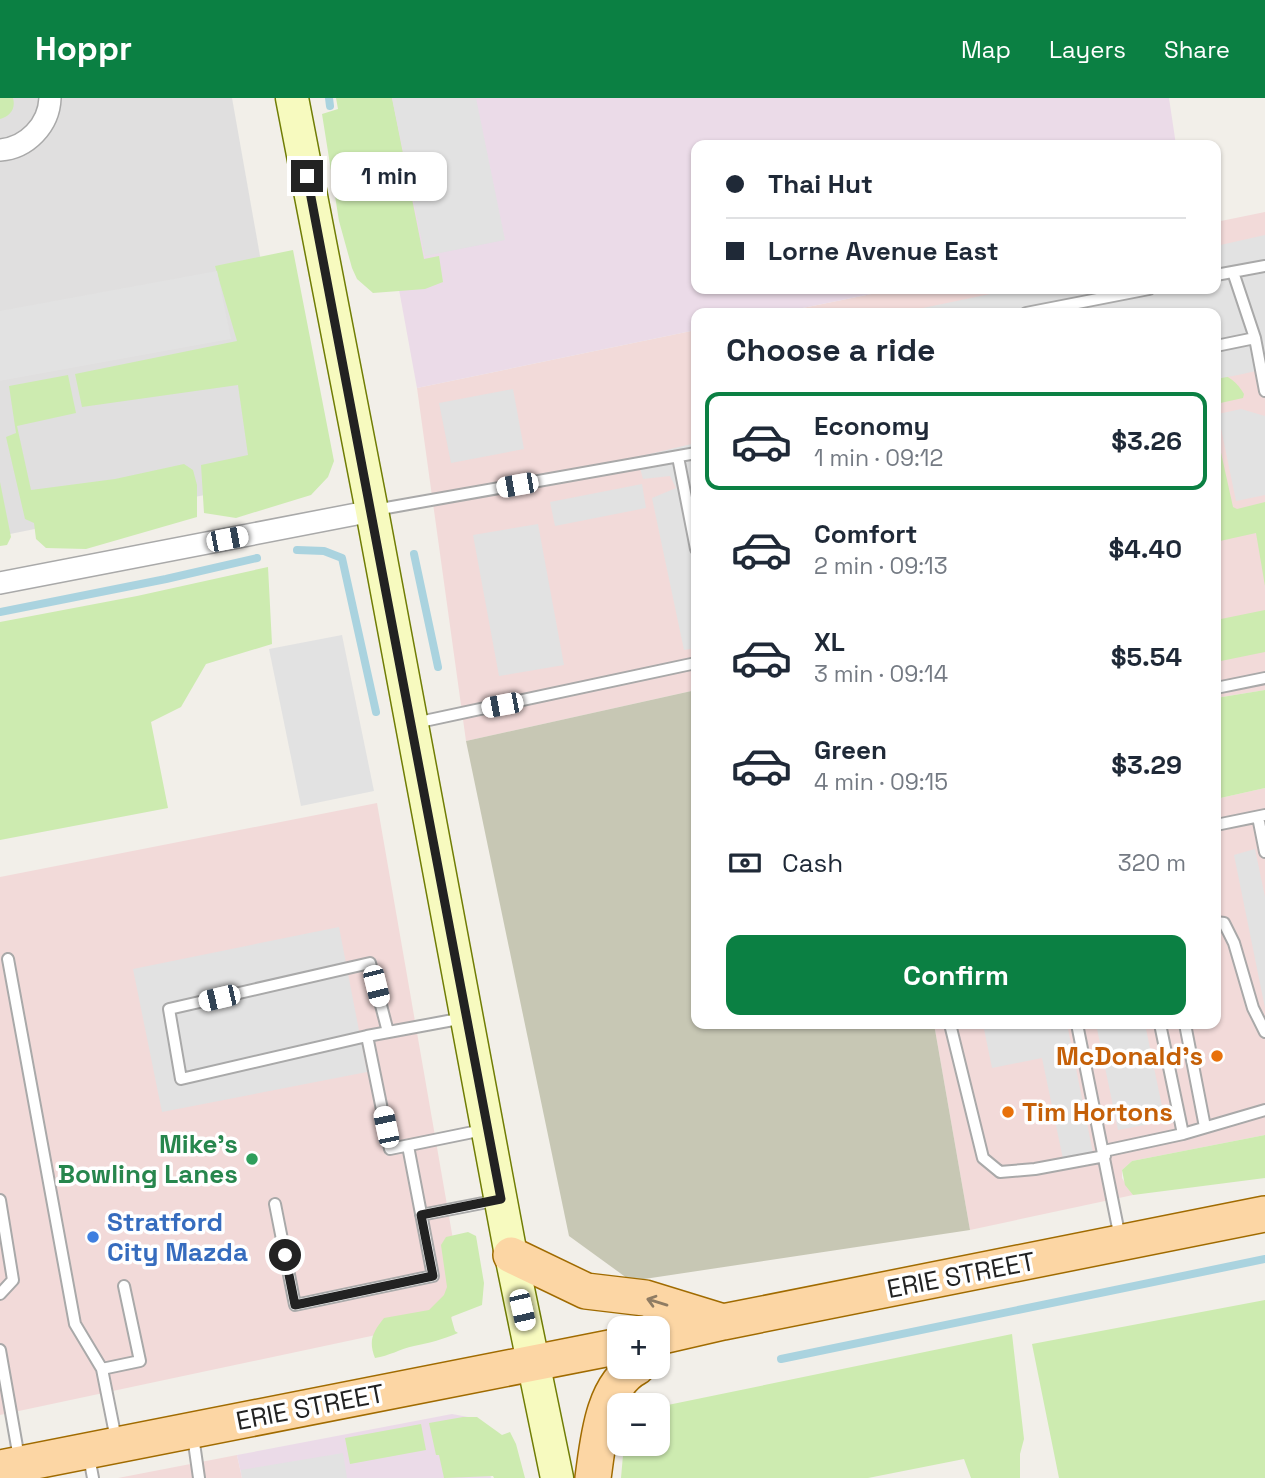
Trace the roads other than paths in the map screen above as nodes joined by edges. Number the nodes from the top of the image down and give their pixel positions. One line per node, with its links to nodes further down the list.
1 (50, 98): 3 (street)
2 (292, 98): 14 (main road)
3 (0, 150)
4 (1265, 266): 5 (lane)
5 (1233, 272): 6 (lane); 9 (lane)
6 (1221, 274)
7 (1124, 294): 8 (lane)
8 (1052, 308)
9 (1255, 338): 10 (lane); 11 (lane)
10 (1221, 345)
11 (1265, 391)
12 (691, 454): 13 (lane)
13 (678, 457): 14 (lane); 15 (lane)
14 (372, 511): 16 (street); 20 (main road)
15 (691, 523)
16 (0, 583)
17 (691, 664): 20 (lane)
18 (1265, 678): 19 (lane)
19 (1221, 687)
20 (411, 724): 26 (main road)
21 (1261, 816): 22 (lane); 23 (lane)
22 (1221, 824)
23 (1265, 852)
24 (1221, 923): 32 (lane)
25 (8, 959): 55 (lane)
26 (467, 1017): 31 (lane); 36 (main road)
27 (951, 1029): 39 (lane)
28 (1078, 1029): 39 (lane)
29 (1161, 1029): 37 (lane)
30 (1186, 1029): 35 (lane)
31 (388, 1032): 33 (lane); 33 (lane)
32 (1265, 1032)
33 (367, 1036): 38 (lane)
34 (1265, 1110): 35 (lane)
35 (1205, 1127): 37 (lane)
36 (488, 1129): 38 (lane); 40 (main road)
37 (1183, 1134): 39 (lane)
38 (408, 1146): 44 (lane)
39 (1104, 1153): 45 (lane)
40 (501, 1199): 44 (lane); 46 (main road)
41 (0, 1200): 48 (lane)
42 (275, 1204): 44 (lane)
43 (1265, 1214): 45 (main road, ERIE STREET)
44 (421, 1215)
45 (1121, 1244): 49 (main road, ERIE STREET)
46 (512, 1255): 49 (main road, one-way to 46); 54 (main road)
47 (124, 1286): 55 (lane)
48 (0, 1294)
49 (723, 1322): 50 (main road, ERIE STREET); 53 (main road)
50 (670, 1334)
51 (607, 1349): 54 (main road, ERIE STREET)
52 (0, 1350): 59 (lane)
53 (670, 1350)
54 (534, 1364): 57 (main road, ERIE STREET); 61 (main road)
55 (102, 1369): 58 (lane)
56 (624, 1379): 62 (main road)
57 (192, 1429): 58 (main road, ERIE STREET); 60 (lane)
58 (99, 1458): 59 (main road, ERIE STREET)
59 (10, 1466)
60 (199, 1478)
61 (557, 1478)
62 (593, 1478)

